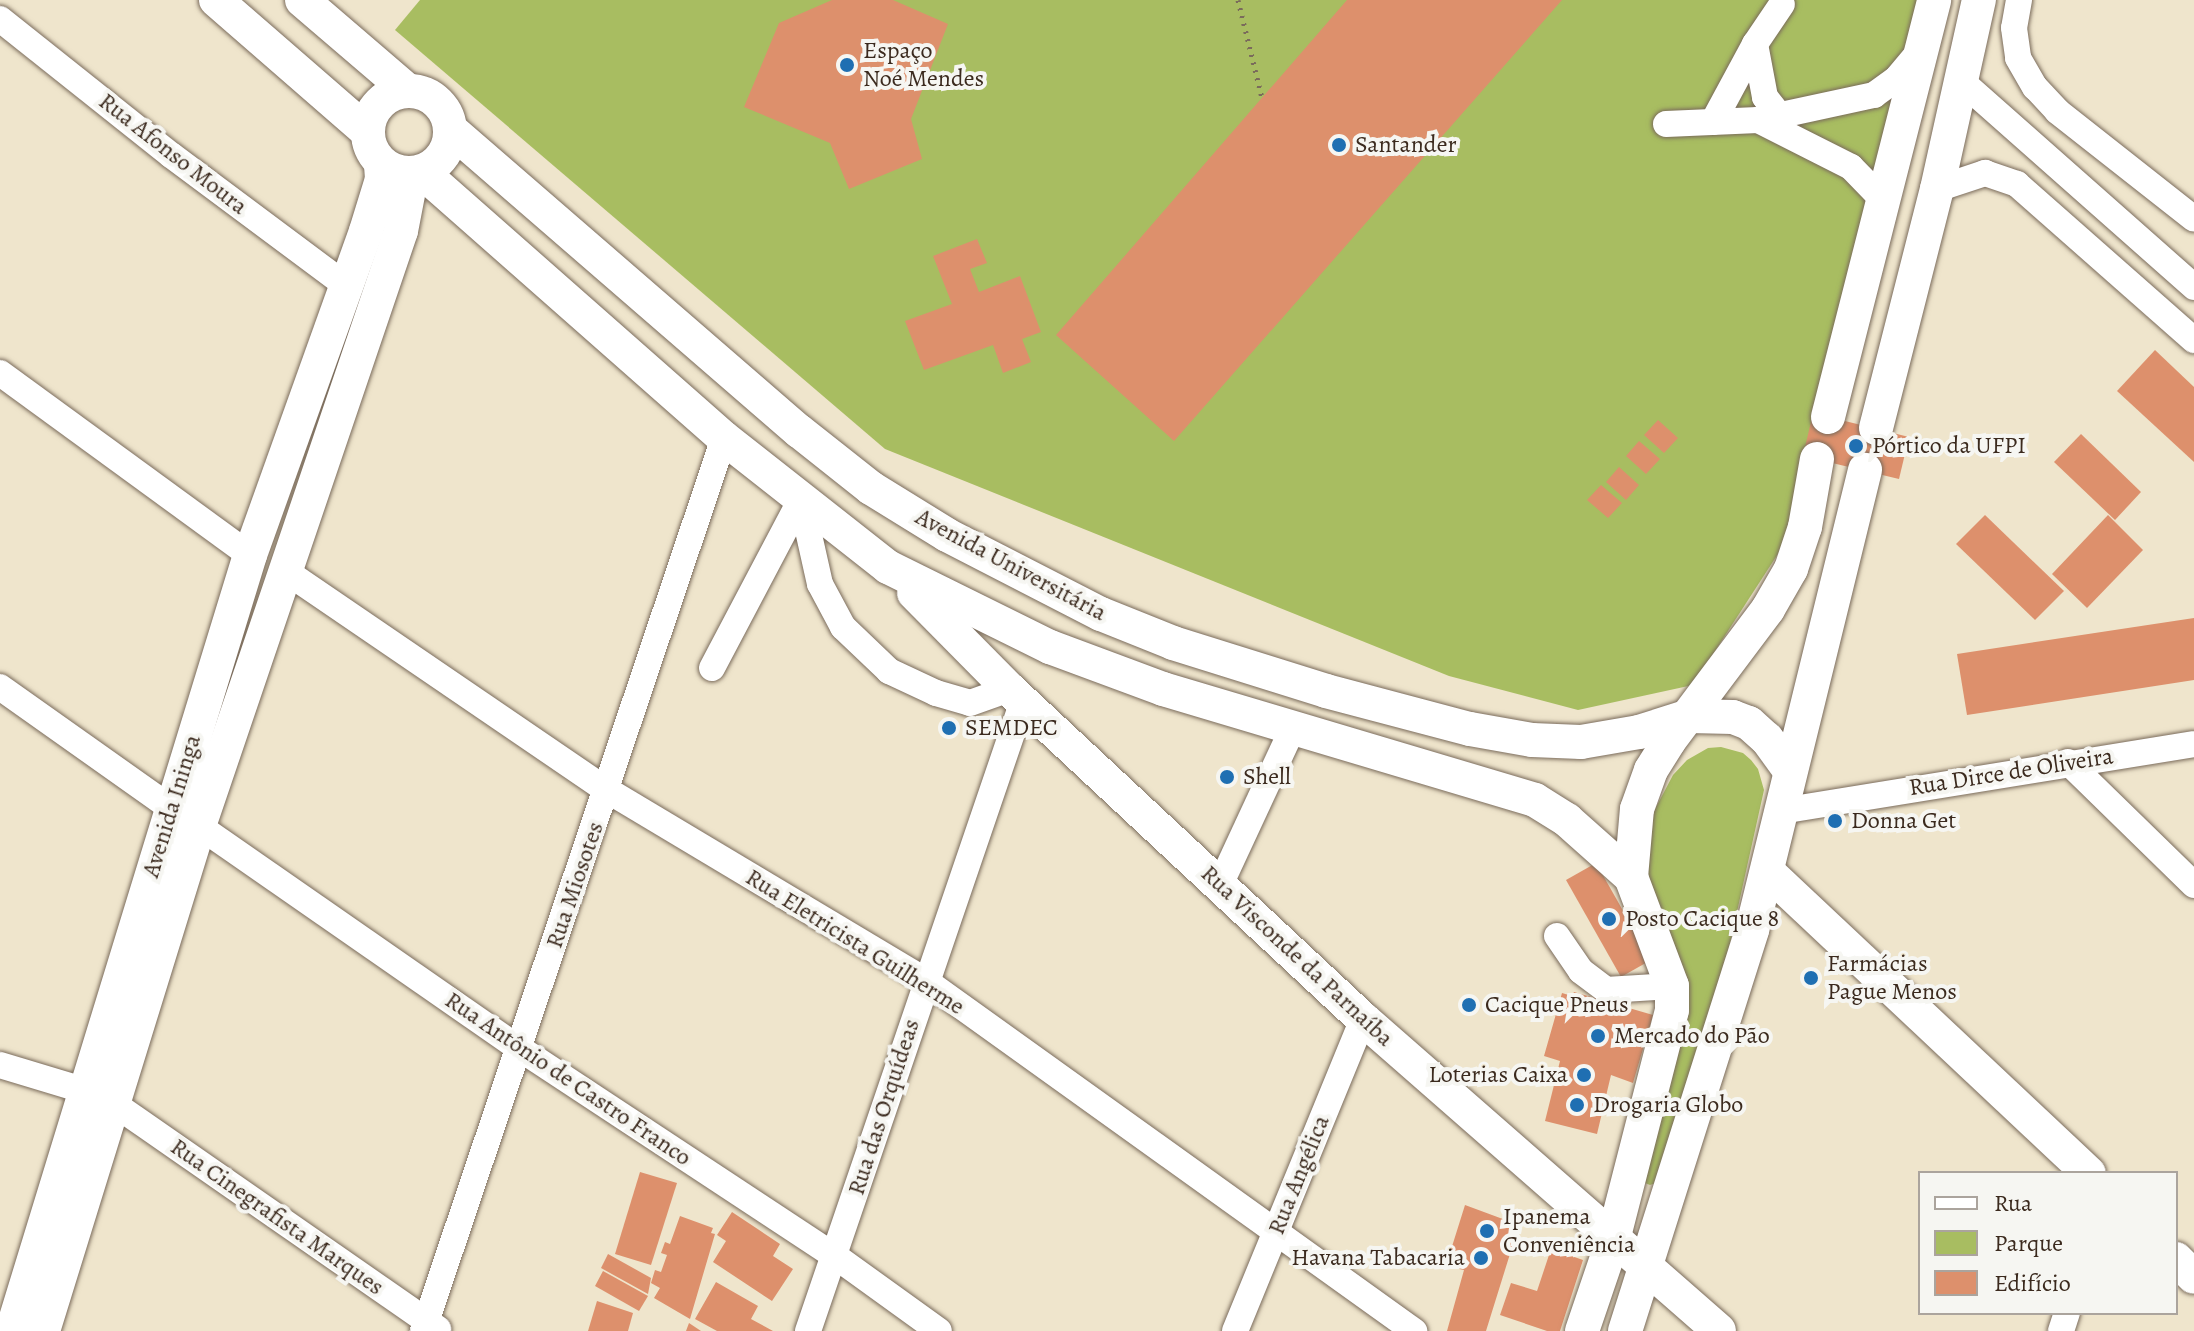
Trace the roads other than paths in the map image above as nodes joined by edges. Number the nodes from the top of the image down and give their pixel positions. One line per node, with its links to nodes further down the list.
1 (216, 0): 16 (main road, Avenida Universitária)
2 (302, 0): 11 (main road)
3 (1934, 0): 9 (main road)
4 (1979, 0): 10 (main road)
5 (2019, 0): 20 (street)
6 (1782, 4): 8 (street)
7 (0, 19): 23 (street, Rua Afonso Moura)
8 (1755, 44): 12 (street); 13 (street)
9 (1922, 48): 12 (street); 19 (main road)
10 (1959, 79): 17 (main road); 18 (street)
11 (408, 91): 15 (main road); 16 (main road)
12 (1768, 117): 13 (street); 19 (street)
13 (1713, 122): 14 (street)
14 (1666, 124)
15 (450, 129): 16 (main road); 35 (main road, Avenida Universitária)
16 (396, 160): 23 (main road); 32 (main road, Avenida Universitária)
17 (1937, 189): 21 (street); 27 (main road)
18 (2085, 190): 21 (street); 22 (street)
19 (1885, 202): 26 (main road)
20 (2194, 219)
21 (2062, 224): 25 (street)
22 (2190, 275)
23 (362, 292): 38 (main road, Avenida Ininga); 40 (main road, Avenida Ininga)
24 (2194, 300): 25 (street)
25 (2155, 306): 28 (street)
26 (1852, 325): 27 (main road); 30 (main road)
27 (1900, 340): 31 (main road)
28 (2194, 340)
29 (0, 373): 38 (street)
30 (1828, 417)
31 (1876, 428)
32 (724, 438): 36 (main road, Avenida Universitária); 50 (street, Rua Miosotes)
33 (1817, 459): 45 (main road)
34 (1865, 470): 49 (main road)
35 (871, 488): 37 (main road); 43 (main road, Avenida Universitária)
36 (801, 499): 37 (main road, Avenida Universitária); 41 (street); 44 (street)
37 (841, 530): 39 (main road, Avenida Universitária)
38 (250, 555): 40 (main road); 52 (main road, Avenida Ininga)
39 (888, 567): 44 (main road, Rua Visconde da Parnaíba); 46 (main road, Avenida Universitária)
40 (284, 570): 50 (street, Rua Eletricista Guilherme); 52 (main road, Avenida Ininga)
41 (712, 668)
42 (0, 687): 52 (street, Rua Antônio de Castro Franco)
43 (1326, 691): 45 (main road, Avenida Universitária); 46 (main road)
44 (1016, 695): 55 (main road, Rua Visconde da Parnaíba); 58 (street, Rua das Orquídeas)
45 (1689, 716): 49 (main road); 54 (main road)
46 (1302, 731): 54 (main road, Avenida Universitária); 55 (street)
47 (2194, 744): 48 (street, Rua Dirce de Oliveira)
48 (2068, 762): 51 (street, Rua Dirce de Oliveira); 56 (street)
49 (1789, 769): 51 (main road)
50 (607, 790): 58 (street, Rua Eletricista Guilherme); 61 (street, Rua Miosotes)
51 (1781, 811): 53 (main road)
52 (185, 817): 61 (street, Rua Antônio de Castro Franco); 63 (main road, Avenida Ininga)
53 (1768, 872): 64 (main road); 69 (main road)
54 (1631, 877): 59 (main road)
55 (1220, 885): 60 (main road, Rua Visconde da Parnaíba)
56 (2194, 885)
57 (1557, 936): 59 (street)
58 (926, 981): 65 (street, Rua Eletricista Guilherme); 67 (street, Rua das Orquídeas)
59 (1672, 986): 66 (main road)
60 (1363, 1019): 65 (street, Rua Angélica); 66 (main road, Rua Visconde da Parnaíba)
61 (519, 1048): 67 (street, Rua Antônio de Castro Franco); 71 (street, Rua Miosotes)
62 (0, 1065): 63 (street, Rua Cinegrafista Marques)
63 (99, 1097): 71 (street, Rua Cinegrafista Marques); 72 (main road, Avenida Ininga); 73 (main road, Avenida Ininga)
64 (2087, 1171)
65 (1275, 1233): 76 (street, Rua Angélica); 77 (street, Rua Eletricista Guilherme)
66 (1613, 1240): 69 (main road, Rua Visconde da Parnaíba); 78 (main road)
67 (835, 1256): 74 (street, Rua das Orquídeas); 75 (street, Rua Antônio de Castro Franco)
68 (2178, 1261): 70 (main road)
69 (1647, 1267): 79 (main road); 80 (main road, Rua Visconde da Parnaíba)
70 (2194, 1277)
71 (430, 1328)
72 (12, 1331)
73 (43, 1331)
74 (808, 1331)
75 (939, 1331)
76 (1235, 1331)
77 (1414, 1331)
78 (1582, 1331)
79 (1625, 1331)
80 (1719, 1331)

